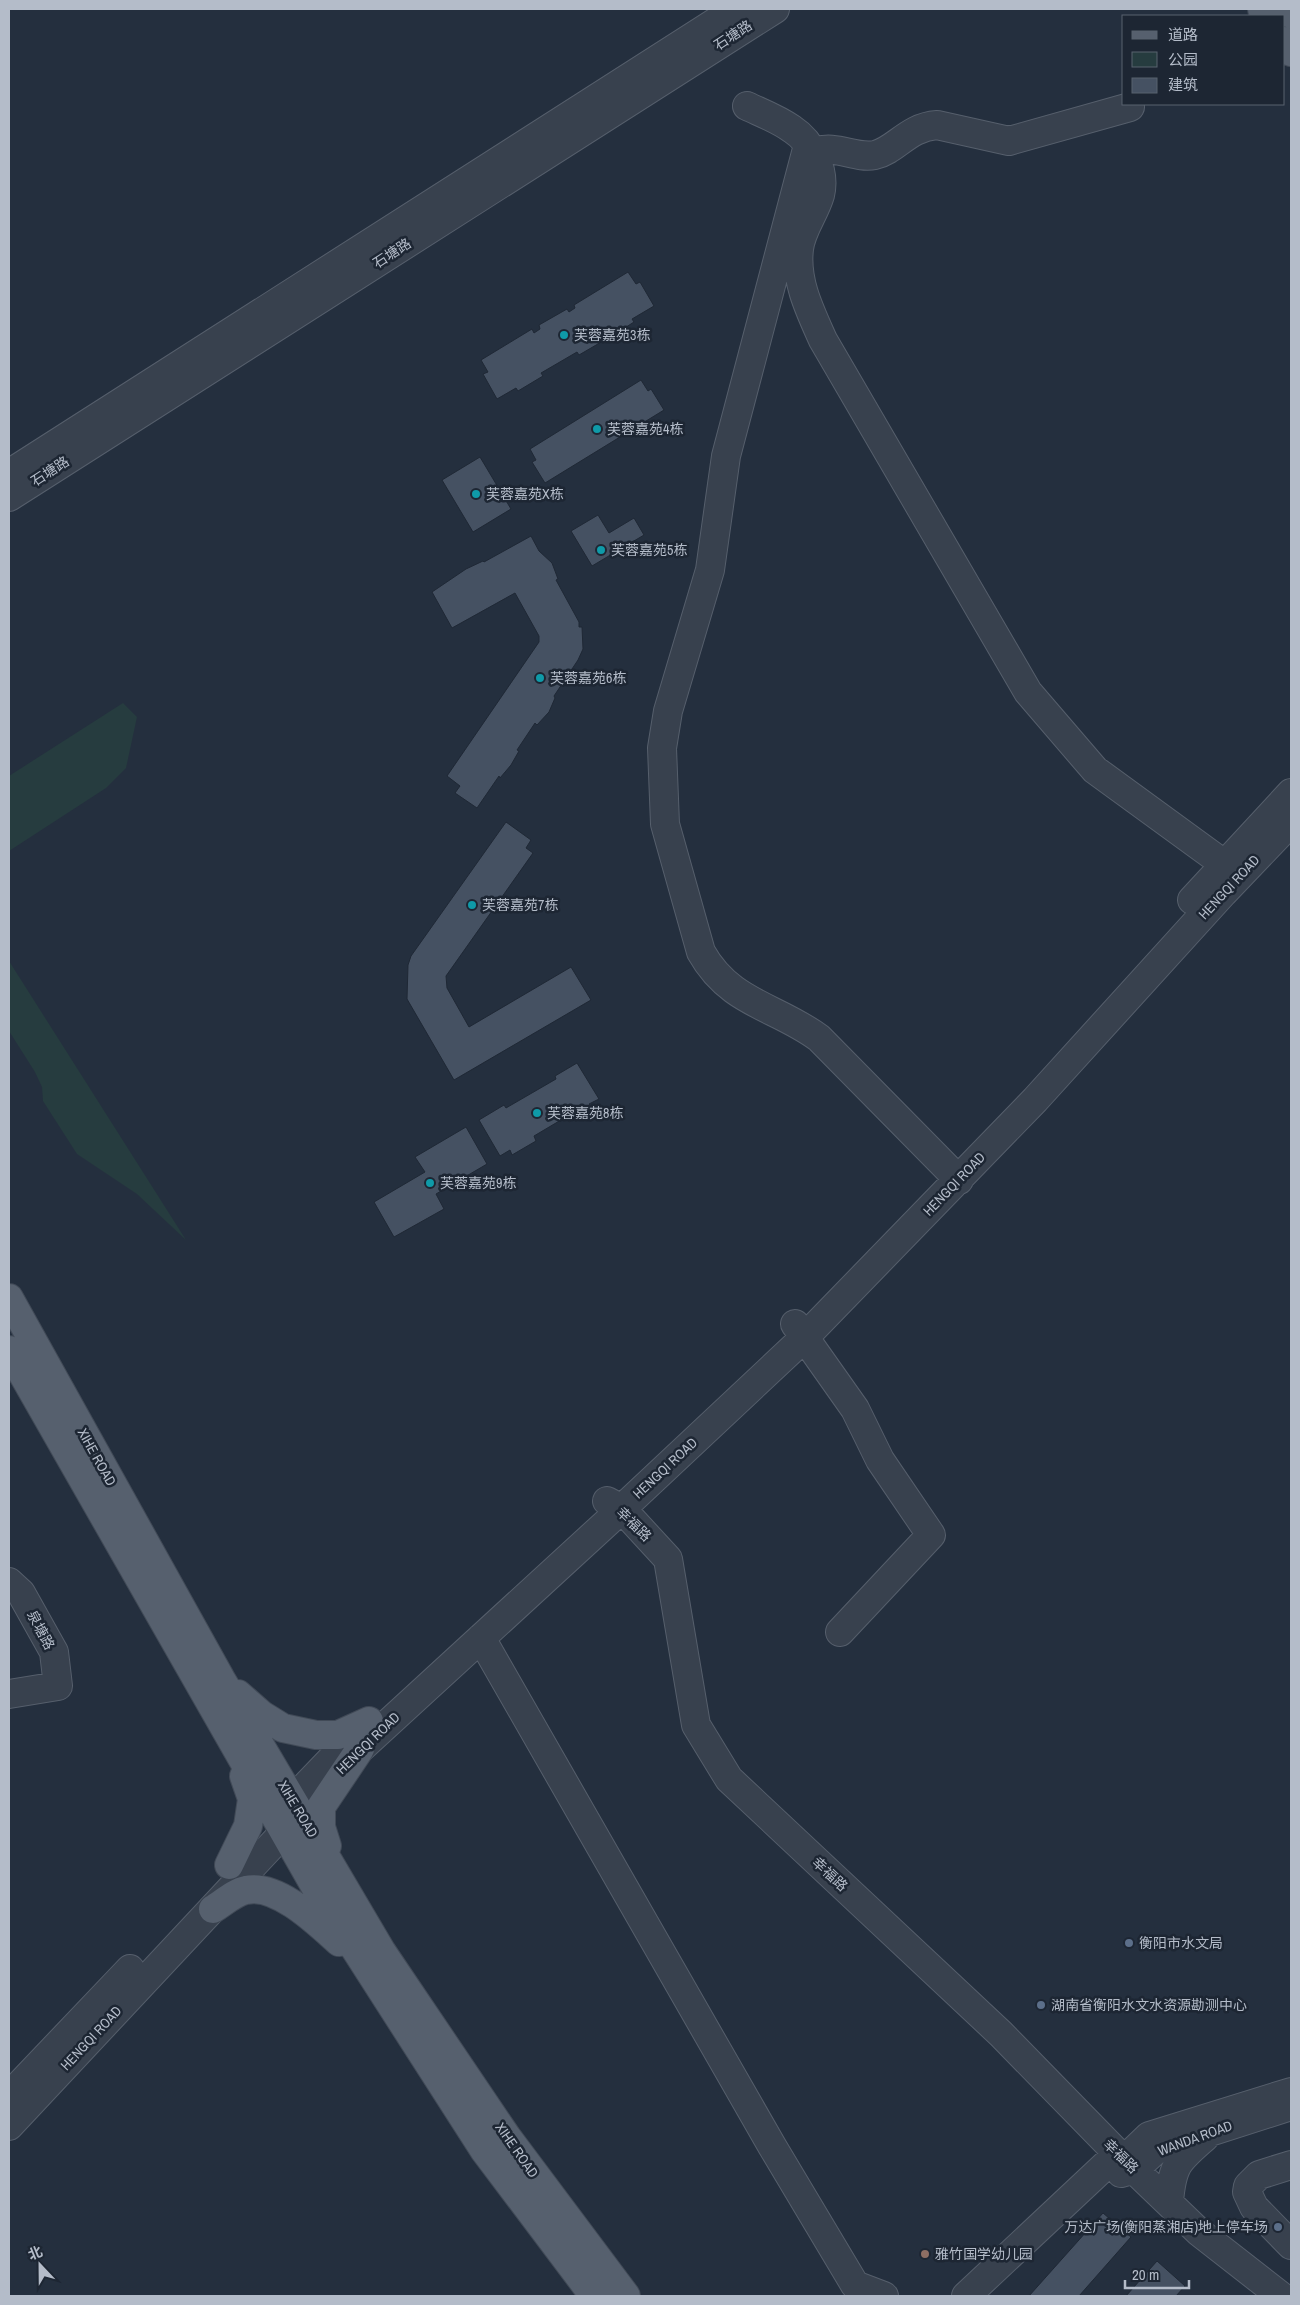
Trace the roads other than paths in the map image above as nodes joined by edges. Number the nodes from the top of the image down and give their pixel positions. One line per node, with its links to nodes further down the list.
1 (736, 9): 8 (street, 石塘路)
2 (775, 9): 9 (street, 石塘路)
3 (1287, 9): 4 (main road)
4 (1291, 14)
5 (747, 106): 7 (street)
6 (1130, 107): 7 (street)
7 (811, 148): 12 (street); 13 (street)
8 (9, 474)
9 (9, 497)
10 (1291, 792): 12 (street, HENGQI ROAD)
11 (1291, 822): 13 (street, HENGQI ROAD)
12 (1224, 864): 13 (street, HENGQI ROAD)
13 (954, 1175): 15 (street, HENGQI ROAD)
14 (9, 1298): 21 (main road, XIHE ROAD)
15 (800, 1330): 17 (street, HENGQI ROAD); 19 (street)
16 (9, 1350): 24 (main road, XIHE ROAD)
17 (614, 1509): 20 (street, HENGQI ROAD); 23 (street, HENGQI ROAD); 36 (street, 幸福路); 39 (street, 幸福路)
18 (9, 1582): 22 (street, 泉塘路)
19 (840, 1632)
20 (481, 1638): 25 (street, HENGQI ROAD); 44 (street)
21 (221, 1679): 23 (main road); 26 (main road, XIHE ROAD)
22 (9, 1694)
23 (369, 1721): 26 (street, HENGQI ROAD)
24 (232, 1742): 26 (main road, XIHE ROAD); 27 (main road)
25 (360, 1749): 26 (street, HENGQI ROAD); 28 (main road)
26 (288, 1816): 27 (street, HENGQI ROAD); 28 (main road, XIHE ROAD); 29 (street, HENGQI ROAD); 30 (main road, XIHE ROAD)
27 (229, 1865): 32 (street, HENGQI ROAD)
28 (337, 1876): 43 (main road, XIHE ROAD)
29 (213, 1909): 30 (main road); 34 (street, HENGQI ROAD)
30 (363, 1964): 42 (main road, XIHE ROAD)
31 (1291, 2092): 37 (street, WANDA ROAD)
32 (9, 2096)
33 (1291, 2106): 35 (street, WANDA ROAD)
34 (9, 2126)
35 (1214, 2130): 39 (street, WANDA ROAD); 40 (street)
36 (1096, 2131): 37 (street); 39 (street, 幸福路)
37 (1149, 2136): 39 (street, WANDA ROAD)
38 (1291, 2165): 41 (street)
39 (1123, 2166): 40 (street, 幸福路); 45 (street); 46 (street, 幸福路)
40 (1170, 2202): 47 (street, 幸福路)
41 (1291, 2246)
42 (594, 2296)
43 (626, 2296)
44 (884, 2296)
45 (966, 2296)
46 (1265, 2296)
47 (1281, 2296)

